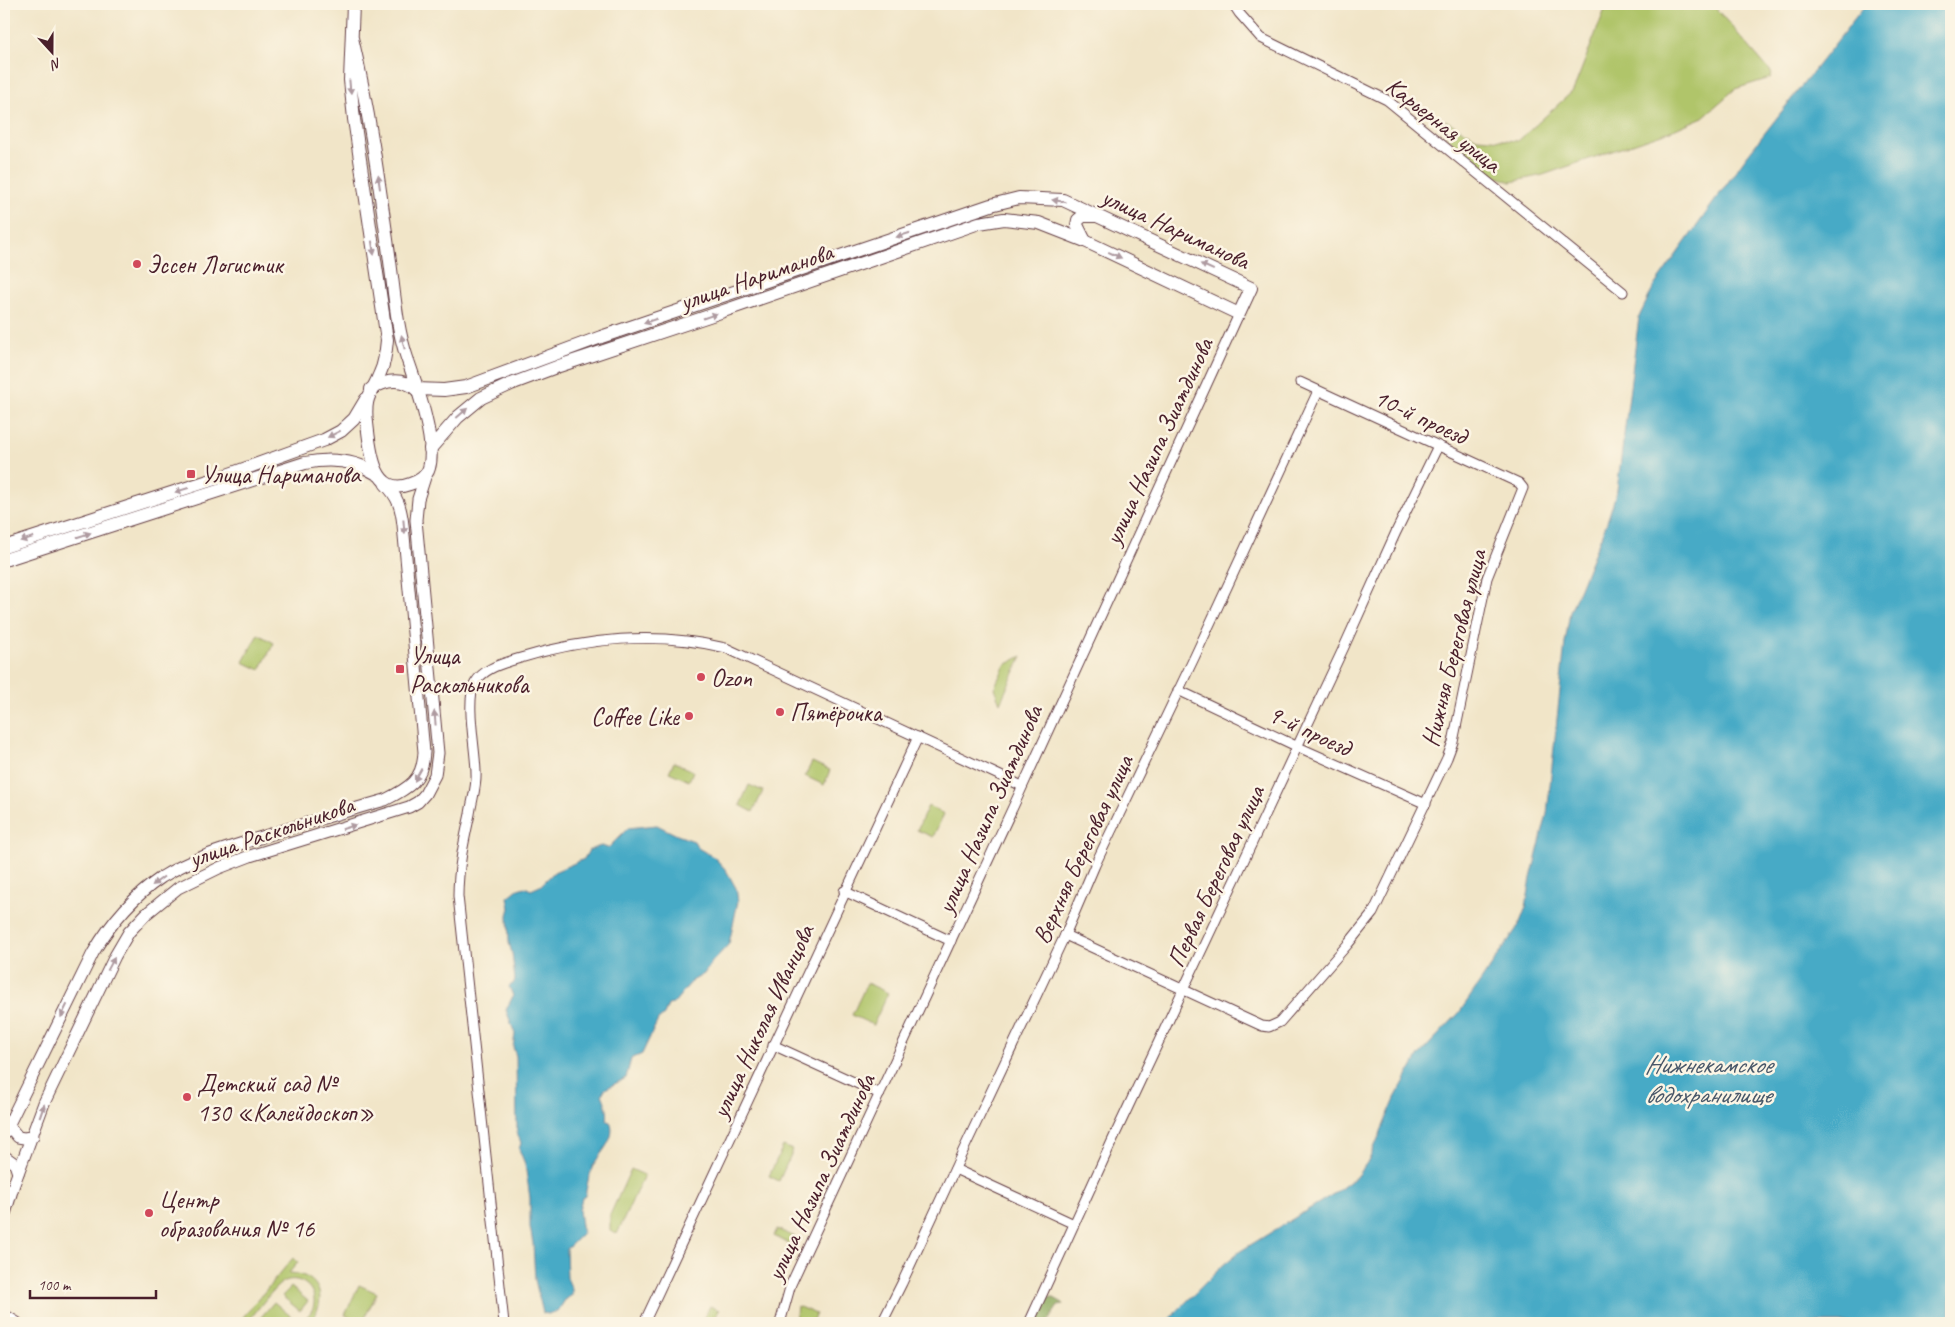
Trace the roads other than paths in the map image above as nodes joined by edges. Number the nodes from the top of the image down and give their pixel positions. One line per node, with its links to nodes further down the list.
1 (353, 4): 3 (main road)
2 (1233, 4): 6 (street, Карьерная улица)
3 (352, 38): 9 (main road, one-way to 3); 11 (main road, one-way to 11)
4 (1099, 216): 5 (main road); 7 (main road, улица Нариманова, one-way to 4); 9 (main road, улица Нариманова, one-way to 9)
5 (1086, 241): 7 (main road, улица Нариманова, one-way to 7); 13 (main road, улица Нариманова, one-way to 5)
6 (1623, 292)
7 (1239, 314): 22 (street, улица Назипа Зиатдинова)
8 (1300, 382): 10 (street, 10-й проезд)
9 (416, 389): 11 (main road, улица Нариманова); 13 (main road)
10 (1318, 391): 12 (street, 10-й проезд); 19 (street, Верхняя Береговая улица)
11 (369, 394): 15 (main road); 17 (main road, one-way to 17)
12 (1438, 446): 16 (street, 10-й проезд); 21 (street, Первая Береговая улица)
13 (430, 449): 14 (main road)
14 (426, 474): 15 (main road); 31 (street, улица Раскольникова, one-way to 14)
15 (381, 479): 18 (main road, one-way to 15); 30 (street, улица Раскольникова, one-way to 30)
16 (1523, 488): 23 (street, Нижняя Береговая улица)
17 (4, 547)
18 (4, 560)
19 (1178, 690): 21 (street, 9-й проезд); 25 (street, Верхняя Береговая улица)
20 (918, 737): 22 (street); 24 (street, улица Николая Иванцова); 41 (street)
21 (1296, 746): 23 (street, 9-й проезд); 27 (street, Первая Береговая улица)
22 (1022, 786): 26 (street, улица Назипа Зиатдинова)
23 (1426, 804): 27 (street, Нижняя Береговая улица)
24 (844, 892): 26 (street); 28 (street, улица Николая Иванцова)
25 (1065, 935): 27 (street); 33 (street, Верхняя Береговая улица)
26 (951, 941): 29 (street, улица Назипа Зиатдинова)
27 (1183, 991): 36 (street, Первая Береговая улица)
28 (773, 1045): 29 (street); 42 (street, улица Николая Иванцова)
29 (880, 1094): 43 (street, улица Назипа Зиатдинова)
30 (6, 1130): 31 (street)
31 (33, 1136): 34 (street, улица Раскольникова)
32 (4, 1156): 34 (street)
33 (955, 1169): 36 (street); 44 (street, Верхняя Береговая улица)
34 (18, 1172): 35 (street, улица Раскольникова)
35 (4, 1217)
36 (1074, 1224): 45 (street, Первая Береговая улица)
37 (4, 1315): 40 (street)
38 (4, 1320): 39 (street)
39 (11, 1323)
40 (18, 1323)
41 (504, 1323)
42 (644, 1323)
43 (780, 1323)
44 (882, 1323)
45 (1029, 1323)

